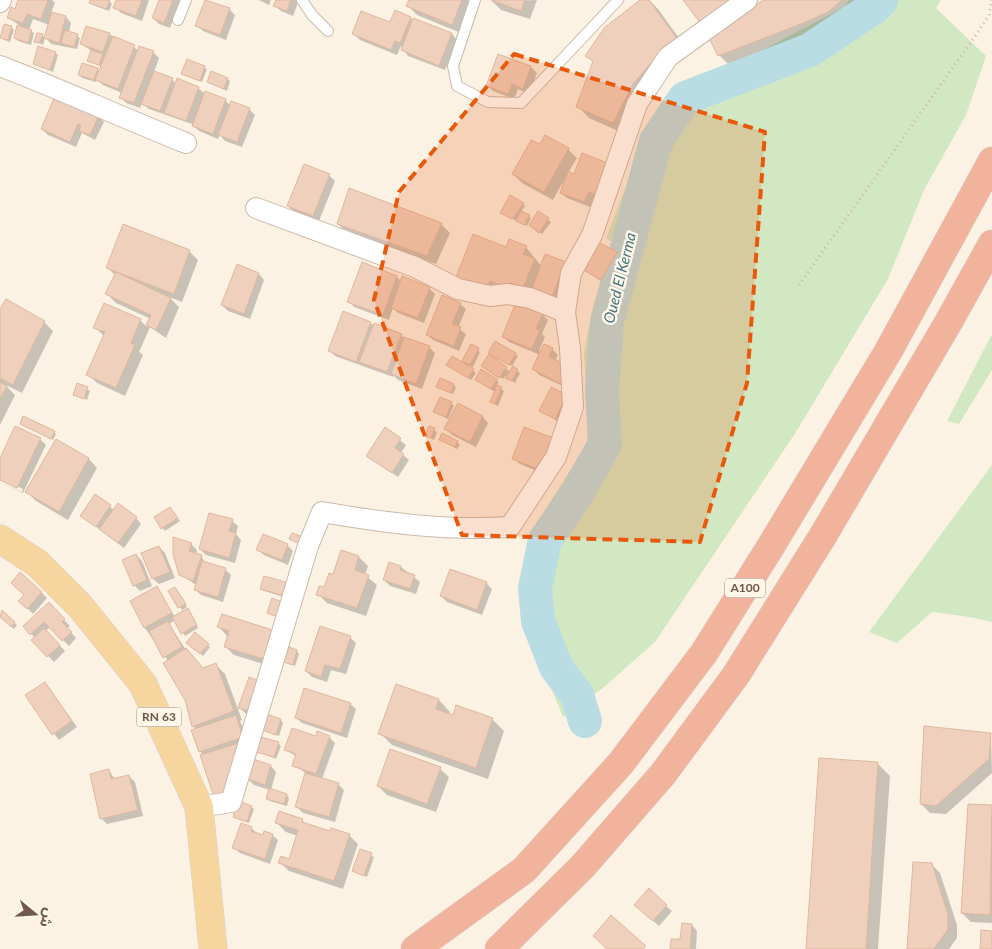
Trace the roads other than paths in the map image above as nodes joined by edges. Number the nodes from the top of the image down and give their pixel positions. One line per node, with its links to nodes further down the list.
1 (186, 0): 6 (lane)
2 (302, 0): 7 (lane)
3 (475, 0): 4 (lane)
4 (618, 0)
5 (747, 0): 13 (street)
6 (178, 20)
7 (328, 31)
8 (0, 66): 9 (street)
9 (186, 143)
10 (992, 161): 17 (highway, A100)
11 (256, 208): 13 (street)
12 (992, 244): 18 (highway, A100)
13 (565, 312): 15 (street)
14 (0, 538): 15 (main road, RN 63)
15 (199, 807): 16 (main road, RN 63)
16 (213, 949)
17 (415, 949)
18 (499, 949)

